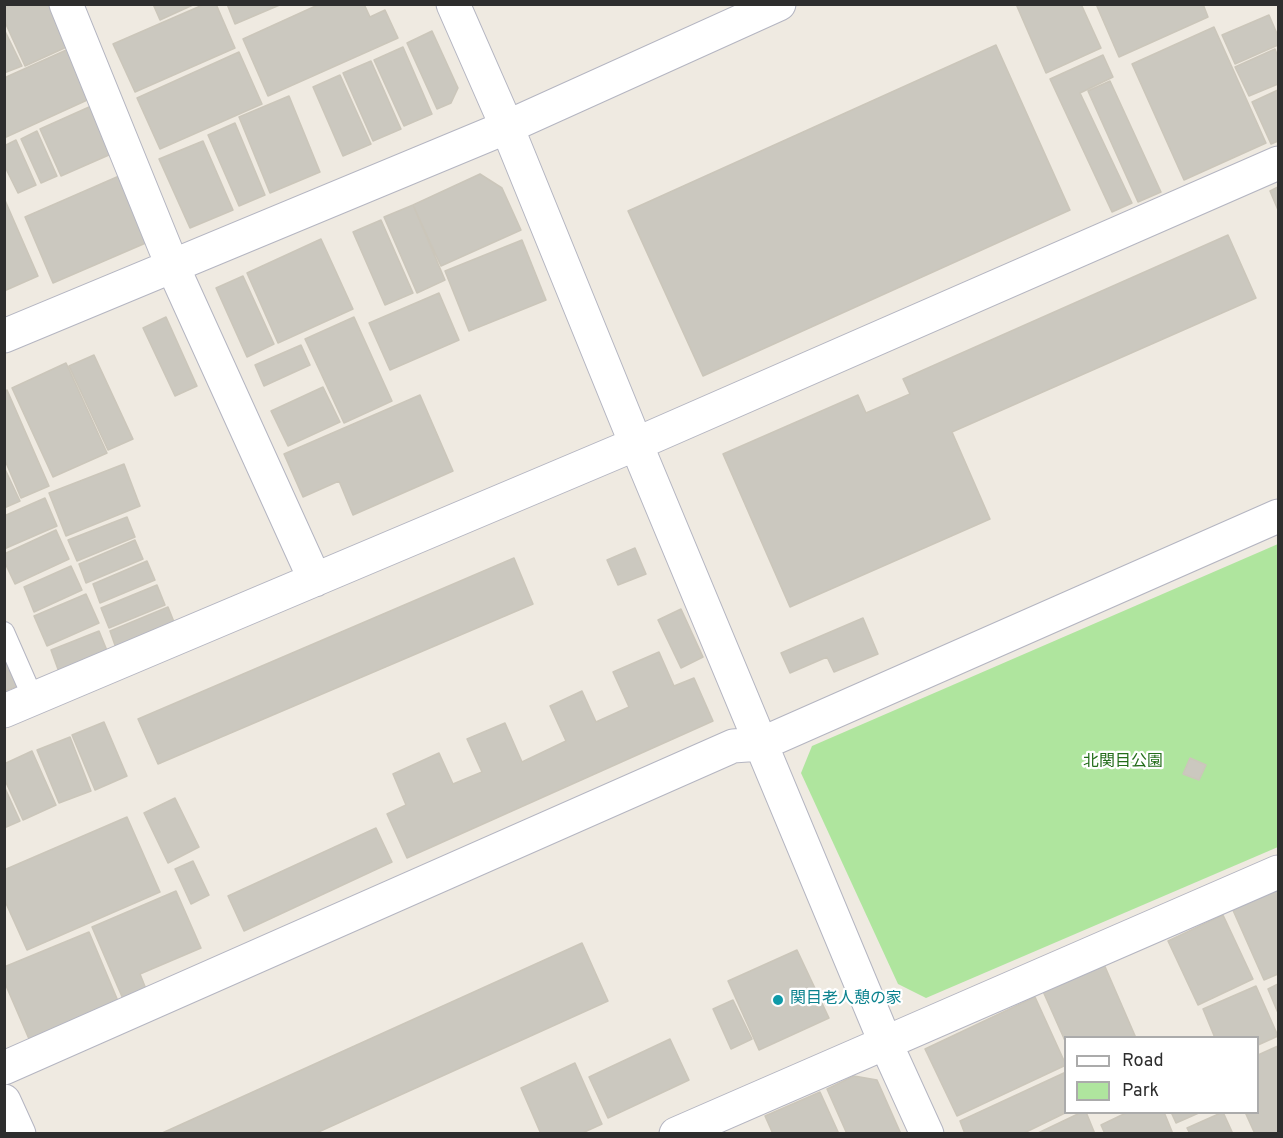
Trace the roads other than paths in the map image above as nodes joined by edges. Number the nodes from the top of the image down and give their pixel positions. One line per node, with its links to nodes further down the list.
1 (66, 4): 6 (street)
2 (453, 4): 4 (street)
3 (779, 4): 4 (street)
4 (507, 127): 6 (street); 8 (street)
5 (1278, 163): 8 (street)
6 (172, 266): 7 (street); 10 (street)
7 (4, 336)
8 (636, 444): 10 (street); 13 (street)
9 (1278, 516): 13 (street)
10 (315, 580): 12 (street)
11 (4, 632): 12 (lane)
12 (19, 704)
13 (761, 744): 15 (street); 16 (street)
14 (1278, 872): 15 (street)
15 (886, 1044): 19 (street); 20 (street)
16 (4, 1068)
17 (4, 1101): 18 (street)
18 (19, 1134)
19 (676, 1134)
20 (927, 1134)

